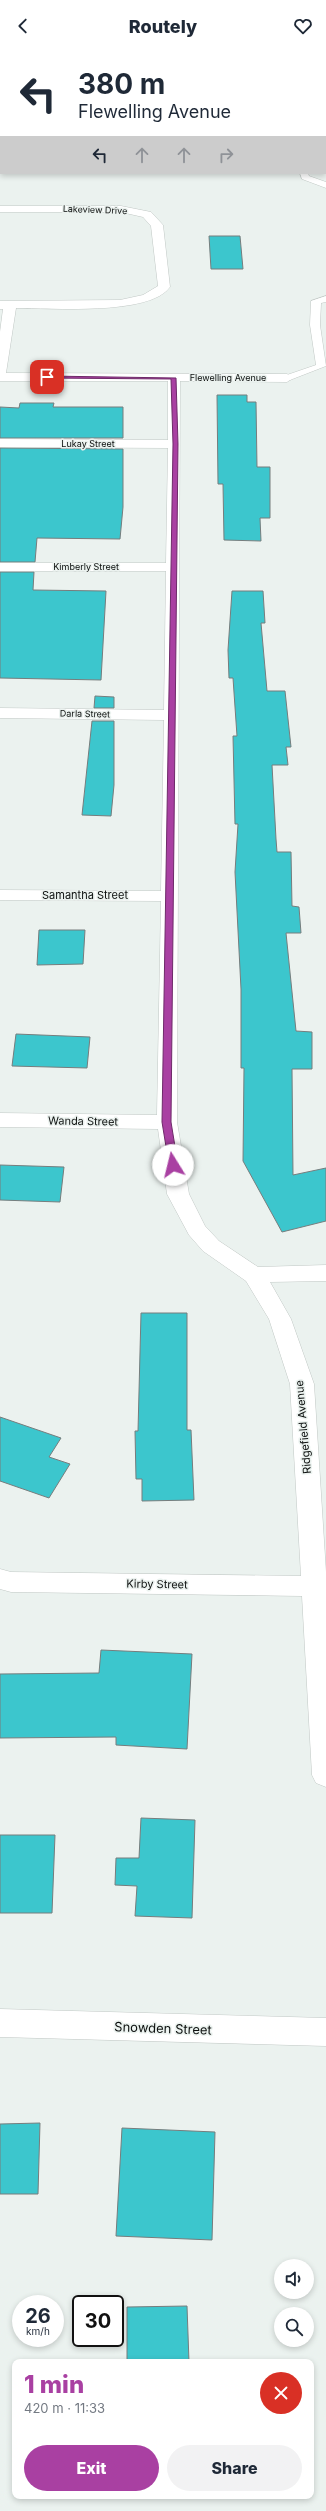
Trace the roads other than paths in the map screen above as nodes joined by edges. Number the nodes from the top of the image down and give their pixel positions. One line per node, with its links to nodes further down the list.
1 (304, 174): 2 (lane)
2 (326, 185)
3 (0, 209): 5 (street, Lakeview Drive)
4 (326, 299): 8 (lane)
5 (5, 305): 6 (street, Lakeview Drive)
6 (0, 376): 7 (street, Flewelling Avenue)
7 (174, 378): 8 (street, Flewelling Avenue); 10 (street, Ridgefield Avenue)
8 (287, 378)
9 (0, 443): 10 (street, Lukay Street)
10 (175, 444): 12 (street, Ridgefield Avenue)
11 (0, 567): 12 (street, Kimberly Street)
12 (173, 567): 14 (street, Ridgefield Avenue)
13 (0, 713): 14 (street, Darla Street)
14 (171, 715): 16 (street, Ridgefield Avenue)
15 (0, 895): 16 (street, Samantha Street)
16 (169, 896): 18 (street, Ridgefield Avenue)
17 (0, 1120): 18 (street, Wanda Street)
18 (167, 1122): 20 (street, Ridgefield Avenue)
19 (326, 1274): 20 (street)
20 (254, 1275): 22 (street, Ridgefield Avenue)
21 (0, 1579): 22 (street, Kirby Street)
22 (314, 1586): 23 (street, Ridgefield Avenue)
23 (326, 1775)
24 (0, 2023): 25 (street, Snowden Street)
25 (326, 2032)

